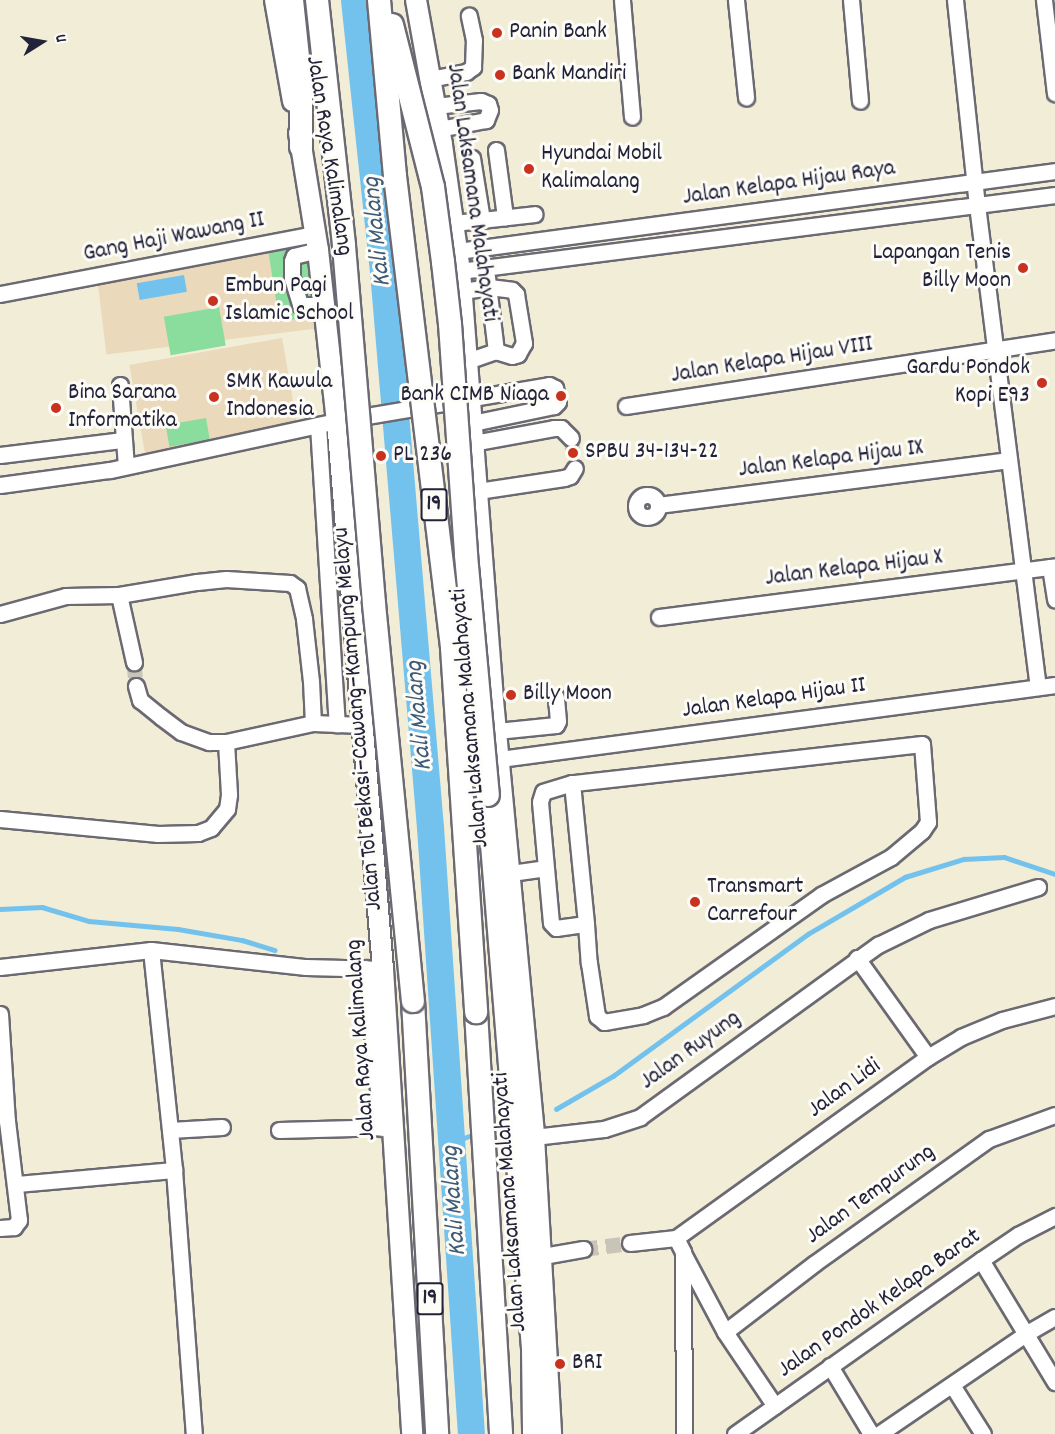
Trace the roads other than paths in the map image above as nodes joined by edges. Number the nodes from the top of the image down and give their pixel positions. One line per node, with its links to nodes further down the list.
1 (275, 0): 20 (main road, Jalan Raya Kalimalang)
2 (292, 0): 20 (highway)
3 (317, 0): 116 (highway, Jalan Tol Bekasi–Cawang–Kampung Melayu / 19, bridge)
4 (379, 0): 117 (highway, 19, bridge)
5 (385, 0): 118 (highway, bridge)
6 (416, 0): 13 (main road, Jalan Laksamana Malahayati)
7 (622, 0): 18 (street)
8 (736, 0): 15 (street)
9 (850, 0): 16 (street)
10 (955, 0): 24 (street)
11 (1044, 0): 14 (street)
12 (469, 16): 13 (street)
13 (430, 79): 17 (main road, Jalan Laksamana Malahayati)
14 (1055, 93)
15 (746, 97)
16 (860, 101)
17 (435, 106): 19 (main road, Jalan Laksamana Malahayati); 19 (street)
18 (632, 117)
19 (439, 129): 30 (main road, Jalan Laksamana Malahayati)
20 (301, 147): 32 (main road, Jalan Raya Kalimalang)
21 (496, 150): 28 (street)
22 (472, 158): 29 (street)
23 (1055, 171): 24 (street, Jalan Kelapa Hijau Raya)
24 (975, 182): 26 (street); 31 (street, Jalan Kelapa Hijau Raya)
25 (1055, 195): 26 (street, Jalan Kelapa Hijau Raya)
26 (977, 205): 34 (street, Jalan Kelapa Hijau Raya); 41 (street)
27 (535, 214): 28 (street)
28 (505, 217): 29 (street)
29 (482, 220): 30 (street)
30 (454, 223): 33 (main road, Jalan Laksamana Malahayati)
31 (578, 235): 33 (street, Jalan Kelapa Hijau Raya); 34 (street)
32 (317, 242): 38 (street, Gang Haji Wawang II); 39 (main road, Jalan Raya Kalimalang); 39 (street)
33 (458, 251): 36 (main road, Jalan Laksamana Malahayati)
34 (579, 256): 35 (street, Jalan Kelapa Hijau Raya)
35 (485, 268): 36 (street, Jalan Kelapa Hijau Raya); 37 (street)
36 (461, 281): 37 (street); 43 (main road, Jalan Laksamana Malahayati)
37 (489, 286): 42 (street); 42 (street)
38 (0, 294)
39 (325, 305): 47 (main road, Jalan Raya Kalimalang)
40 (1055, 340): 41 (street, Jalan Kelapa Hijau VIII)
41 (995, 349): 46 (street, Jalan Kelapa Hijau VIII); 54 (street)
42 (496, 351): 43 (street)
43 (467, 361): 45 (main road, Jalan Laksamana Malahayati)
44 (120, 385): 51 (street)
45 (471, 399): 47 (street); 48 (main road, Jalan Laksamana Malahayati); 48 (street)
46 (626, 406)
47 (337, 421): 49 (street); 73 (main road, Jalan Raya Kalimalang)
48 (472, 423): 52 (main road, Jalan Laksamana Malahayati)
49 (318, 425): 55 (street); 72 (street)
50 (571, 438): 52 (street)
51 (123, 441): 53 (street); 55 (street)
52 (473, 443): 58 (main road, Jalan Laksamana Malahayati)
53 (0, 456)
54 (1009, 460): 59 (street, Jalan Kelapa Hijau IX); 61 (street)
55 (126, 466): 57 (street)
56 (575, 468): 58 (street)
57 (0, 485)
58 (478, 491): 74 (main road, Jalan Laksamana Malahayati)
59 (658, 505)
60 (1052, 567): 61 (street, Jalan Kelapa Hijau X); 63 (street)
61 (1023, 570): 65 (street, Jalan Kelapa Hijau X); 69 (street)
62 (119, 596): 64 (street); 66 (street); 71 (street)
63 (1055, 600)
64 (0, 614)
65 (660, 617)
66 (134, 662)
67 (1055, 685): 69 (street, Jalan Kelapa Hijau II)
68 (136, 686): 75 (street)
69 (1038, 687): 76 (street, Jalan Kelapa Hijau II)
70 (556, 697): 74 (street)
71 (312, 723): 72 (street); 75 (street)
72 (337, 724): 73 (street)
73 (362, 725): 86 (main road, Jalan Raya Kalimalang)
74 (497, 731): 76 (main road, Jalan Laksamana Malahayati)
75 (226, 742): 78 (street)
76 (500, 759): 80 (main road, Jalan Laksamana Malahayati)
77 (572, 783): 79 (street); 82 (street); 82 (street)
78 (0, 819)
79 (545, 868): 80 (street); 82 (street)
80 (511, 873): 97 (main road, Jalan Laksamana Malahayati)
81 (1038, 887): 84 (street, Jalan Ruyung)
82 (586, 924)
83 (151, 950): 85 (street); 86 (street); 95 (street)
84 (857, 958): 89 (street); 97 (street, Jalan Ruyung)
85 (0, 967)
86 (374, 968): 93 (main road, Jalan Raya Kalimalang)
87 (1055, 1006): 89 (street, Jalan Lidi)
88 (0, 1014): 90 (street)
89 (928, 1057): 103 (street, Jalan Lidi)
90 (1, 1063): 92 (street)
91 (1055, 1114): 108 (street, Jalan Tempurung)
92 (3, 1121): 99 (street)
93 (388, 1127): 96 (street); 115 (main road, Jalan Raya Kalimalang)
94 (222, 1128): 95 (street)
95 (170, 1130): 98 (street)
96 (279, 1130)
97 (533, 1133): 105 (main road, Jalan Laksamana Malahayati)
98 (174, 1170): 99 (street); 114 (street)
99 (16, 1184): 101 (street)
100 (1055, 1216): 106 (street, Jalan Pondok Kelapa Barat)
101 (0, 1228)
102 (630, 1243): 103 (street)
103 (680, 1245): 108 (street); 120 (street)
104 (583, 1249): 105 (street)
105 (543, 1256): 119 (main road, Jalan Laksamana Malahayati)
106 (981, 1260): 109 (street); 110 (street, Jalan Pondok Kelapa Barat)
107 (1055, 1317): 109 (street)
108 (725, 1332): 113 (street)
109 (1027, 1333): 111 (street); 112 (street)
110 (830, 1366): 113 (street, Jalan Pondok Kelapa Barat); 122 (street)
111 (1055, 1382)
112 (952, 1385): 123 (street); 124 (street)
113 (775, 1406): 121 (street, Jalan Pondok Kelapa Barat)
114 (194, 1434)
115 (412, 1434)
116 (437, 1434)
117 (501, 1434)
118 (534, 1434)
119 (551, 1434)
120 (684, 1434)
121 (735, 1434)
122 (871, 1434)
123 (879, 1434)
124 (984, 1434)

